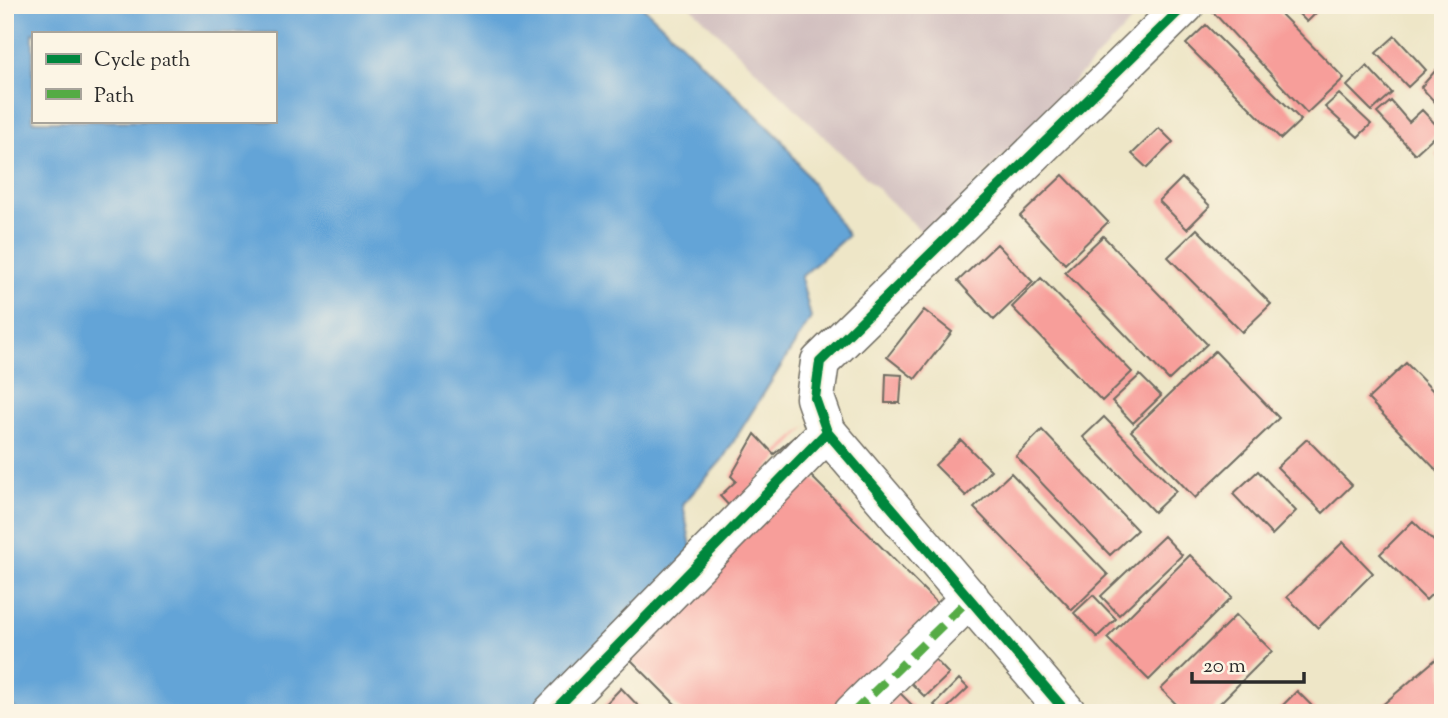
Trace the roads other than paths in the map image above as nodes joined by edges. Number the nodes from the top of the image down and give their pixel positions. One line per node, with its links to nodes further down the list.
1 (1185, 5): 2 (street)
2 (827, 432): 3 (street); 4 (street)
3 (971, 598): 5 (street); 6 (street)
4 (552, 713)
5 (853, 713)
6 (1067, 713)

